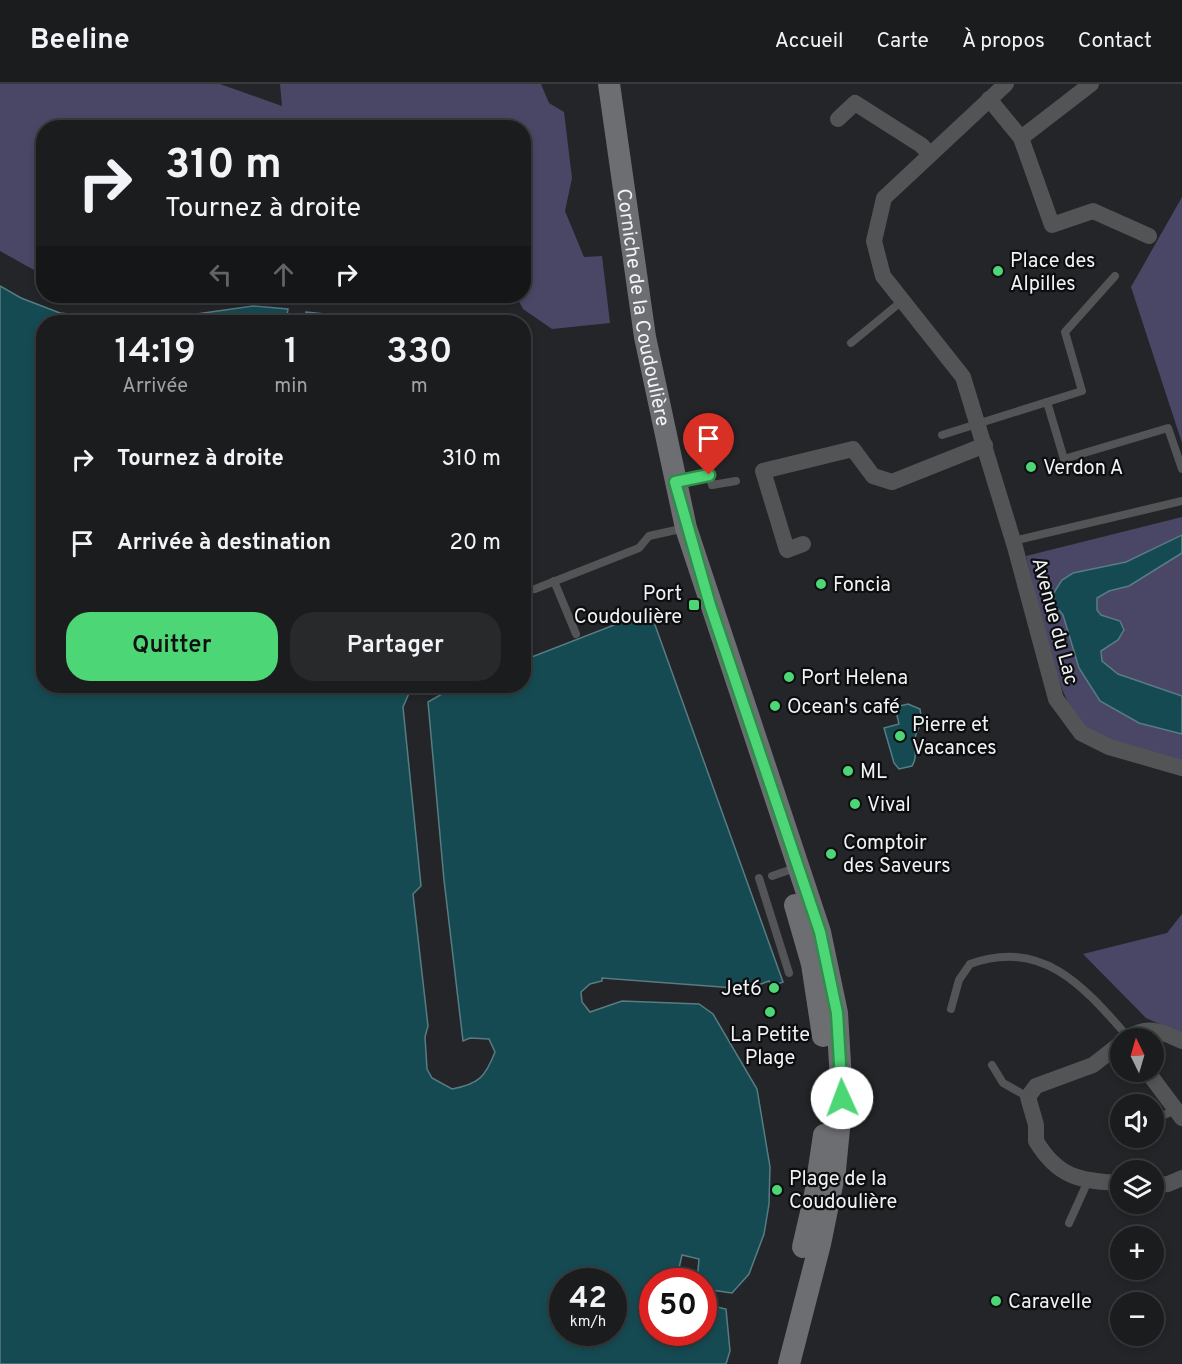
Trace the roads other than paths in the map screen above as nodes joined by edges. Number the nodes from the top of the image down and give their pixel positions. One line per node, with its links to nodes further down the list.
1 (596, 84): 21 (main road, Corniche de la Coudoulière)
2 (609, 84): 19 (main road, Corniche de la Coudoulière)
3 (1006, 84): 5 (street, Avenue du Lac)
4 (1091, 84): 7 (street)
5 (989, 99): 7 (street); 8 (street, Avenue du Lac)
6 (838, 119): 8 (street)
7 (1021, 138): 9 (street)
8 (930, 154): 11 (street, Avenue du Lac)
9 (1149, 236)
10 (1115, 276): 13 (lane)
11 (902, 301): 12 (lane); 14 (street, Avenue du Lac)
12 (851, 343)
13 (1047, 402): 14 (lane); 17 (lane)
14 (978, 424): 15 (lane); 16 (street, Avenue du Lac)
15 (942, 435)
16 (985, 445): 22 (street); 23 (street, Avenue du Lac)
17 (1182, 469)
18 (736, 481): 19 (lane)
19 (675, 482): 21 (main road, Corniche de la Coudoulière)
20 (1182, 501): 23 (lane)
21 (680, 530): 24 (lane); 28 (main road, Corniche de la Coudoulière); 28 (main road, Corniche de la Coudoulière)
22 (803, 544)
23 (1014, 544): 27 (street, Avenue du Lac)
24 (554, 581): 25 (lane); 26 (lane)
25 (535, 589)
26 (576, 634)
27 (1182, 768)
28 (790, 867): 46 (main road, Corniche de la Coudoulière); 47 (main road, Corniche de la Coudoulière)
29 (759, 878): 30 (lane)
30 (789, 973)
31 (951, 1009): 32 (lane)
32 (1119, 1028)
33 (1164, 1034): 34 (street)
34 (1182, 1041)
35 (1110, 1052): 38 (street)
36 (992, 1065): 38 (lane)
37 (1155, 1082): 39 (street)
38 (1028, 1097): 42 (street)
39 (1179, 1114): 40 (lane)
40 (1164, 1117)
41 (1182, 1178): 44 (street)
42 (1088, 1181): 43 (street); 45 (lane)
43 (1110, 1182)
44 (1164, 1184)
45 (1069, 1223)
46 (773, 1364)
47 (789, 1364)

